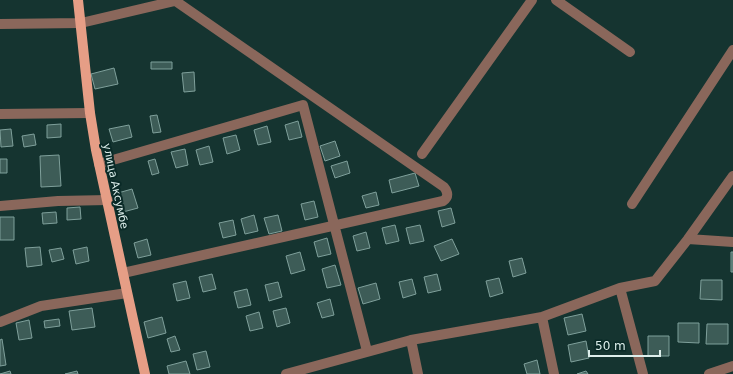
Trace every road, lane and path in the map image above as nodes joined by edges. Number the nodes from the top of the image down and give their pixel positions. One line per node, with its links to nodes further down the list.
1 (78, 0): 5 (main road, улица Аксумбе)
2 (175, 0): 5 (street); 9 (street)
3 (532, 0): 13 (street)
4 (556, 0): 8 (street)
5 (81, 23): 6 (street); 11 (main road, улица Аксумбе)
6 (0, 24)
7 (733, 50): 17 (street)
8 (630, 52)
9 (310, 94): 10 (street); 19 (street)
10 (303, 105): 14 (street); 19 (street)
11 (90, 113): 12 (street); 14 (main road, улица Аксумбе)
12 (0, 114)
13 (422, 154)
14 (99, 164): 16 (main road, улица Аксумбе)
15 (733, 176): 20 (street)
16 (108, 200): 18 (street); 22 (main road, улица Аксумбе)
17 (632, 204)
18 (0, 206)
19 (334, 225): 22 (street); 28 (street)
20 (688, 239): 21 (street); 23 (street)
21 (733, 242)
22 (123, 273): 24 (main road, улица Аксумбе)
23 (620, 288): 25 (street); 34 (street)
24 (127, 293): 26 (street); 30 (main road, улица Аксумбе)
25 (542, 317): 27 (street); 33 (street)
26 (0, 322)
27 (411, 340): 28 (street); 32 (street)
28 (367, 351): 31 (street)
29 (733, 366): 35 (street)
30 (145, 374)
31 (286, 374)
32 (418, 374)
33 (554, 374)
34 (643, 374)
35 (709, 374)

